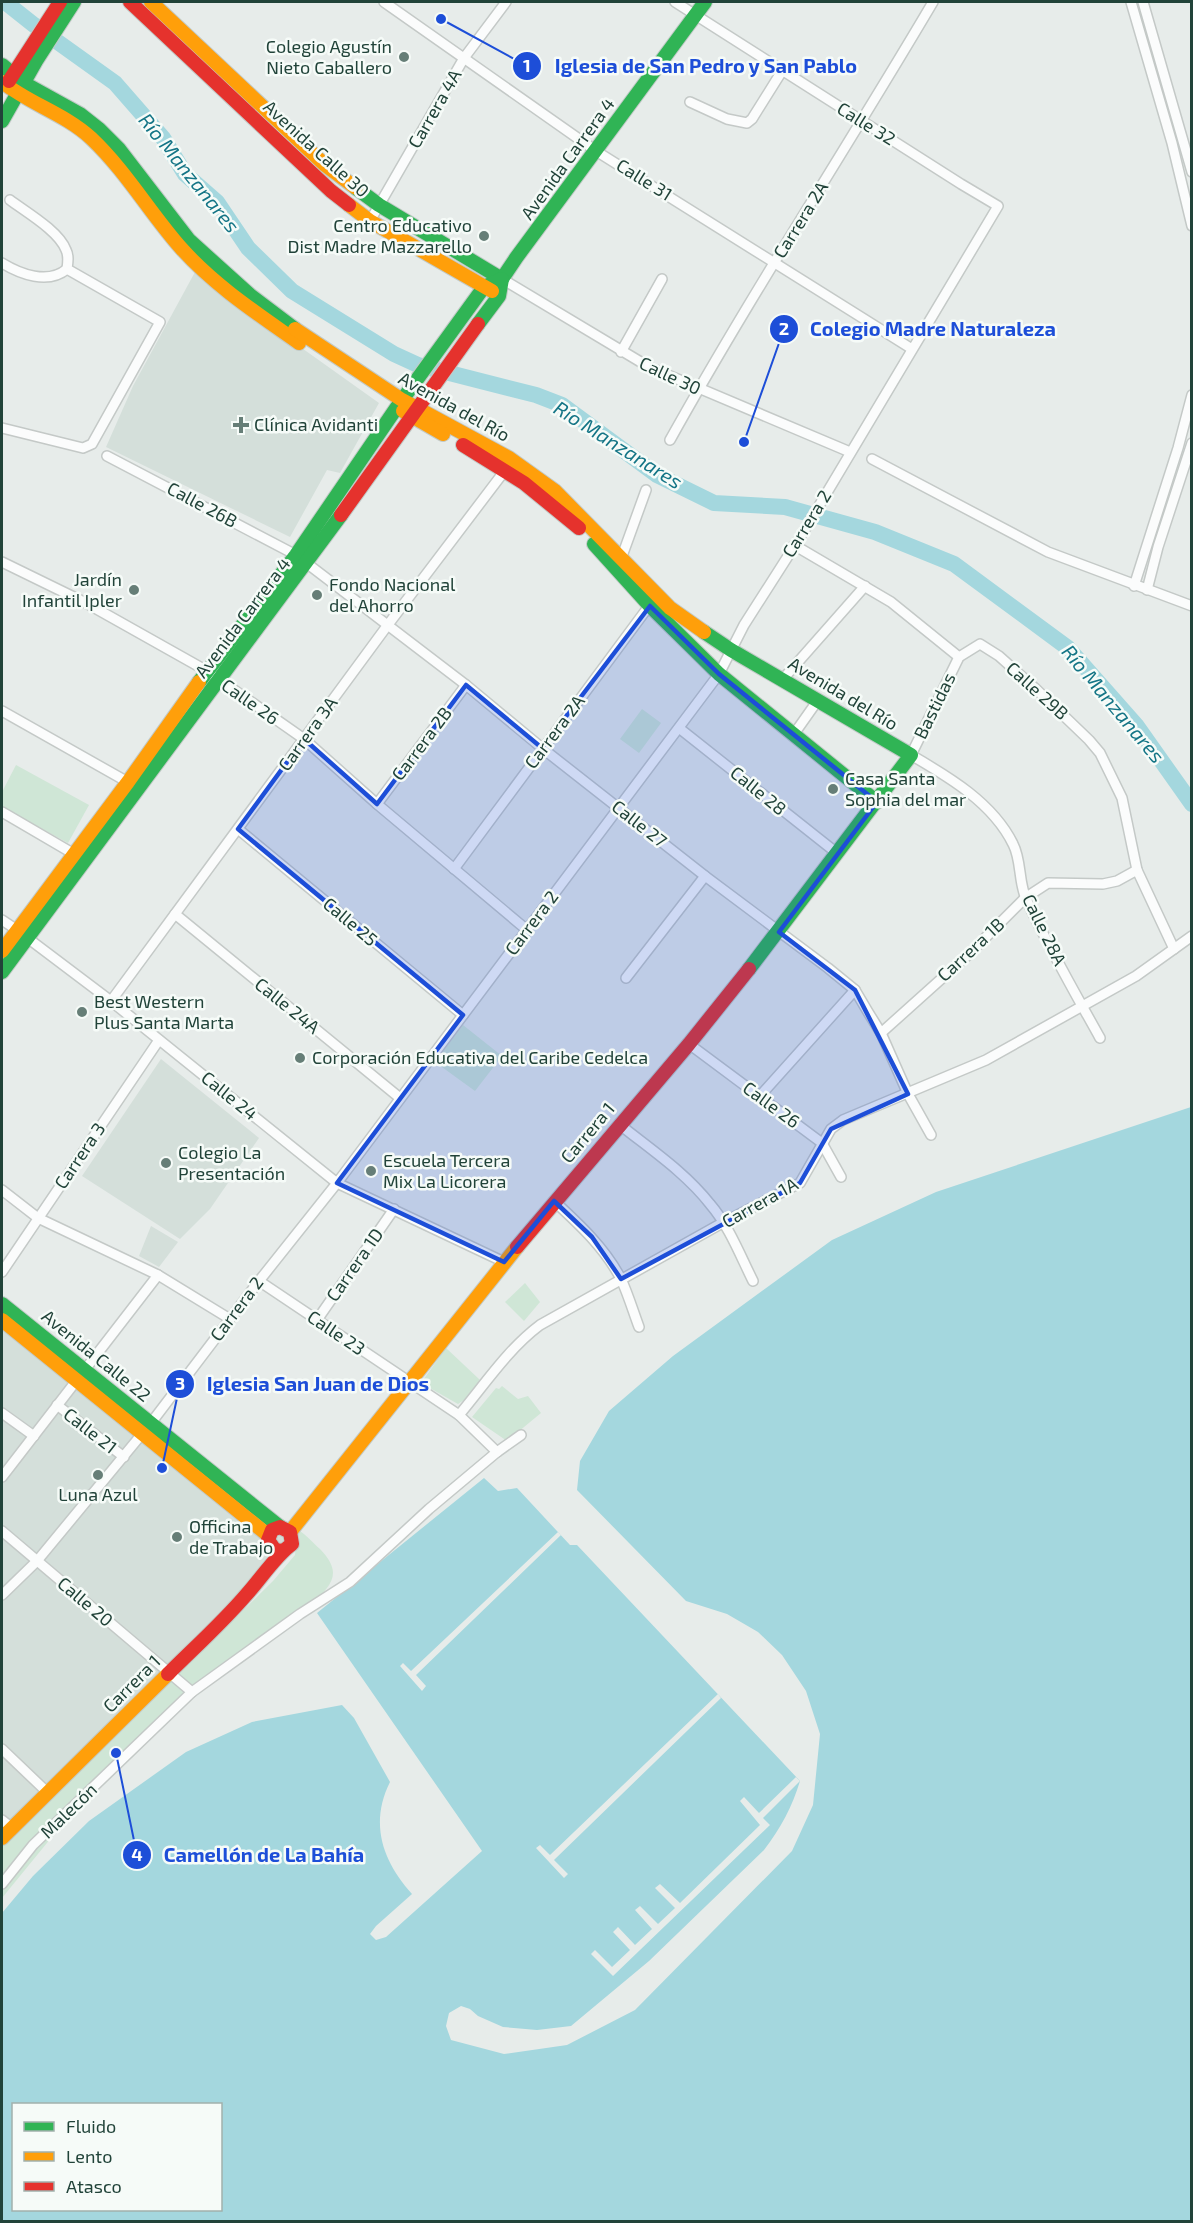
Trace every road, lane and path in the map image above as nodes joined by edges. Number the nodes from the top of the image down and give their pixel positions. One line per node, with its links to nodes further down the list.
1 (74, 2): 11 (main road)
2 (130, 2): 25 (main road, Avenida Calle 30)
3 (151, 2): 23 (main road, Avenida Calle 30)
4 (384, 2): 13 (street, Calle 31)
5 (506, 2): 13 (street, Carrera 4A)
6 (675, 2): 12 (street, Calle 32)
7 (705, 2): 12 (main road, Avenida Carrera 4)
8 (933, 2): 19 (street, Carrera 2A)
9 (1131, 2): 26 (street)
10 (1143, 2): 21 (street)
11 (59, 10): 16 (main road)
12 (695, 16): 15 (street, Calle 32); 20 (main road, Avenida Carrera 4)
13 (464, 58): 20 (street, Calle 31); 23 (street, Carrera 4A)
14 (2, 66): 16 (main road, Avenida del Río)
15 (782, 71): 17 (street); 19 (street, Calle 32)
16 (11, 85): 18 (main road); 40 (main road, Avenida del Río)
17 (690, 102)
18 (2, 120)
19 (862, 121): 24 (street, Calle 32); 27 (street, Carrera 2A)
20 (596, 151): 27 (street, Calle 31); 31 (main road, Avenida Carrera 4)
21 (1191, 172)
22 (10, 200): 29 (street)
23 (379, 205): 25 (street, Carrera 4A); 31 (main road, Avenida Calle 30)
24 (998, 206): 36 (street, Carrera 2)
25 (370, 221): 30 (main road, Avenida Calle 30)
26 (1191, 226)
27 (775, 262): 36 (street, Calle 31); 38 (street, Carrera 2A)
28 (2, 263): 29 (street)
29 (67, 268): 42 (street)
30 (461, 274): 33 (main road, Avenida Calle 30); 35 (main road)
31 (502, 279): 33 (main road, Avenida Carrera 4); 34 (main road, Avenida Carrera 4); 37 (street, Calle 30)
32 (662, 279): 37 (street)
33 (484, 287): 34 (main road, Avenida Calle 30); 35 (main road, Avenida Carrera 4)
34 (499, 296): 41 (main road, Avenida Carrera 4)
35 (471, 304): 40 (main road, Avenida Carrera 4)
36 (912, 349): 45 (street, Carrera 2)
37 (621, 352): 38 (street, Calle 30)
38 (698, 390): 43 (street, Carrera 2A); 45 (street, Calle 30)
39 (1191, 395): 55 (street)
40 (399, 404): 41 (main road, Avenida del Río); 51 (main road, Avenida Carrera 4)
41 (413, 412): 48 (main road, Avenida del Río); 51 (main road, Avenida Carrera 4); 52 (main road, Avenida del Río)
42 (2, 429)
43 (670, 440)
44 (1191, 442): 56 (street)
45 (850, 452): 50 (street, Carrera 2)
46 (107, 456): 51 (street, Calle 26B)
47 (872, 459): 55 (street)
48 (506, 469): 57 (main road, Avenida del Río); 59 (street, Carrera 3A)
49 (646, 490): 52 (street)
50 (794, 545): 54 (street); 60 (street, Carrera 2)
51 (301, 559): 59 (street, Calle 27); 62 (main road, Avenida Carrera 4); 65 (main road, Avenida Carrera 4)
52 (621, 559): 57 (main road, Avenida del Río)
53 (2, 562): 62 (street, Calle 26)
54 (865, 586): 61 (street); 64 (street)
55 (1134, 586): 56 (street)
56 (1147, 590): 58 (street)
57 (653, 600): 60 (main road, Avenida del Río); 63 (main road, Avenida del Río); 72 (street, Carrera 2A)
58 (1191, 606)
59 (387, 626): 66 (street, Calle 27); 71 (street, Carrera 3A)
60 (731, 650): 63 (street, Carrera 2); 64 (main road, Avenida del Río)
61 (959, 657): 73 (street, Bastidas); 83 (street, Calle 29B)
62 (207, 671): 65 (street, Calle 26); 74 (main road, Avenida Carrera 4)
63 (719, 674): 69 (street, Carrera 2); 70 (main road, Avenida del Río)
64 (783, 679): 67 (main road, Avenida del Río)
65 (219, 680): 71 (street, Calle 26); 74 (main road, Avenida Carrera 4)
66 (466, 684): 72 (street, Calle 27); 76 (street, Carrera 2B)
67 (818, 700): 70 (street); 73 (main road, Avenida del Río)
68 (2, 711): 74 (street)
69 (679, 728): 77 (street, Carrera 2); 81 (street, Calle 28)
70 (794, 734): 75 (main road, Avenida del Río)
71 (304, 740): 76 (street, Calle 26); 79 (street, Carrera 3A)
72 (542, 748): 77 (street, Calle 27); 82 (street, Carrera 2A)
73 (911, 755): 75 (main road, Carrera 1); 85 (street, Calle 28A)
74 (133, 785): 80 (main road, Avenida Carrera 4); 90 (main road, Avenida Carrera 4)
75 (877, 802): 81 (main road, Carrera 1)
76 (377, 804): 82 (street, Calle 26)
77 (619, 808): 84 (street, Calle 27); 88 (street, Carrera 2)
78 (2, 812): 80 (street)
79 (238, 829): 86 (street, Carrera 3A); 99 (street, Calle 25)
80 (75, 854): 90 (main road, Avenida Carrera 4)
81 (838, 854): 89 (main road, Carrera 1)
82 (454, 869): 88 (street, Calle 26)
83 (1137, 870): 85 (street, Carrera 1B); 92 (street, Calle 29B)
84 (705, 876): 89 (street, Calle 27); 95 (street)
85 (1025, 898): 98 (street, Calle 28A); 100 (street, Carrera 1B)
86 (175, 914): 97 (street, Carrera 3A); 106 (street, Calle 24A)
87 (2, 920): 90 (street, Calle 24)
88 (527, 930): 99 (street, Carrera 2)
89 (778, 932): 96 (street, Calle 27); 103 (main road, Carrera 1)
90 (23, 934): 93 (main road, Avenida Carrera 4); 94 (main road, Avenida Carrera 4); 97 (street, Calle 24)
91 (1191, 936): 92 (street, Carrera 1A)
92 (1174, 949): 98 (street, Carrera 1A)
93 (2, 951)
94 (2, 972)
95 (626, 978)
96 (855, 990): 100 (street, Calle 27); 105 (street)
97 (111, 1001): 102 (street, Calle 24)
98 (1083, 1006): 101 (street, Calle 28A); 104 (street, Carrera 1A)
99 (463, 1016): 106 (street, Carrera 2)
100 (881, 1033): 104 (street, Calle 27)
101 (1100, 1038)
102 (159, 1040): 111 (street, Calle 24); 115 (street, Carrera 3)
103 (689, 1044): 105 (street, Calle 26); 107 (main road, Carrera 1)
104 (908, 1094): 108 (street, Calle 27); 109 (street, Carrera 1A)
105 (759, 1097): 109 (street, Calle 26)
106 (400, 1098): 111 (street, Carrera 2)
107 (619, 1124): 113 (main road, Carrera 1); 116 (street)
108 (931, 1135)
109 (822, 1143): 110 (street, Calle 26); 116 (street, Carrera 1A)
110 (841, 1177)
111 (337, 1183): 114 (street, Calle 24); 121 (street, Carrera 2)
112 (2, 1190): 115 (street)
113 (554, 1201): 117 (main road, Carrera 1); 120 (street)
114 (394, 1209): 117 (street, Calle 24); 126 (street, Carrera 1D)
115 (38, 1218): 118 (street, Carrera 3); 119 (street)
116 (724, 1222): 120 (street, Carrera 1A); 122 (street)
117 (504, 1262): 129 (main road, Carrera 1)
118 (2, 1272)
119 (158, 1275): 124 (street); 128 (street)
120 (621, 1279): 127 (street); 132 (street, Carrera 1A)
121 (259, 1281): 124 (street, Carrera 2); 126 (street, Calle 23)
122 (753, 1281)
123 (2, 1304): 128 (main road, Avenida Calle 22)
124 (230, 1319): 133 (street, Carrera 2)
125 (2, 1320): 128 (main road, Avenida Calle 22)
126 (317, 1320): 129 (street, Calle 23)
127 (639, 1327)
128 (80, 1375): 130 (street); 133 (main road, Avenida Calle 22)
129 (409, 1382): 132 (street, Calle 23); 140 (main road, Carrera 1)
130 (57, 1405): 134 (street); 137 (street, Calle 21)
131 (2, 1413): 134 (street)
132 (459, 1415): 136 (street, Calle 23)
133 (147, 1428): 137 (street, Carrera 2); 140 (main road, Avenida Calle 22)
134 (34, 1436): 138 (street)
135 (521, 1436): 136 (street, Malecón)
136 (497, 1452): 145 (street, Malecón)
137 (124, 1457): 142 (street, Carrera 2)
138 (2, 1477)
139 (2, 1531): 142 (street, Calle 20)
140 (280, 1531): 141 (main road, Carrera 1); 141 (main road, Avenida Calle 22)
141 (282, 1551): 144 (main road, Carrera 1)
142 (37, 1561): 143 (street, Carrera 2); 144 (street, Calle 20)
143 (2, 1595)
144 (169, 1673): 145 (street, Calle 20); 147 (main road, Carrera 1)
145 (192, 1692): 150 (street, Malecón)
146 (2, 1749): 147 (street)
147 (48, 1792): 148 (main road, Carrera 1)
148 (7, 1824): 149 (main road, Carrera 1)
149 (2, 1838)
150 (2, 1884)

